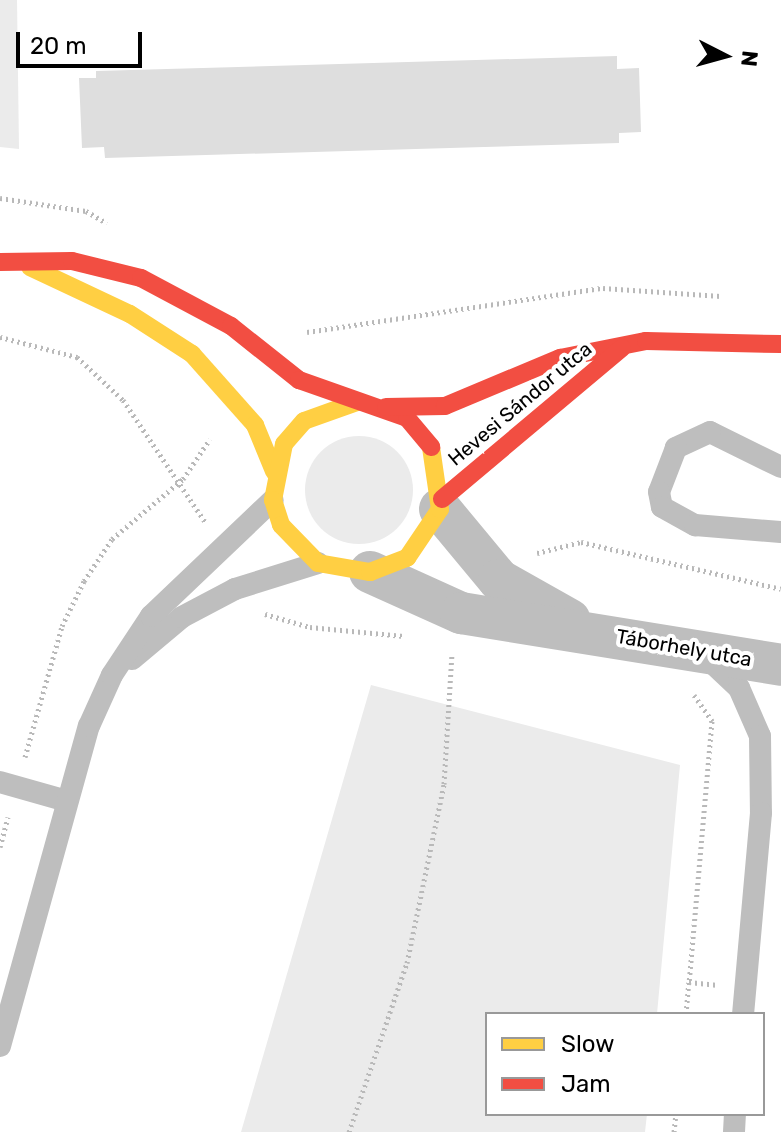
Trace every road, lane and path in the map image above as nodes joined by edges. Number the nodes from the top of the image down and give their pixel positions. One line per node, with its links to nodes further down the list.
1 (0, 198): 2 (path)
2 (86, 211)
3 (0, 262): 4 (main road)
4 (27, 266): 9 (main road); 10 (main road)
5 (736, 297): 9 (path)
6 (0, 337): 15 (path)
7 (627, 344): 8 (main road, Hevesi Sándor utca); 12 (main road, Hevesi Sándor utca); 17 (main road, Hevesi Sándor utca)
8 (781, 344)
9 (273, 360): 11 (main road)
10 (236, 400): 14 (main road); 15 (path)
11 (357, 402): 12 (main road); 14 (main road)
12 (386, 407): 17 (main road)
13 (781, 467): 18 (lane)
14 (274, 471): 16 (main road)
15 (183, 479): 19 (path); 31 (path)
16 (273, 500): 19 (lane); 20 (main road)
17 (441, 504): 21 (main road); 22 (street, Táborhely utca)
18 (781, 532)
19 (220, 549): 30 (lane)
20 (318, 563): 21 (main road); 23 (lane)
21 (370, 572): 25 (street, Táborhely utca)
22 (499, 580): 24 (path); 25 (street, Táborhely utca)
23 (235, 589): 26 (path); 30 (lane)
24 (781, 589)
25 (588, 631): 29 (street, Táborhely utca)
26 (421, 638)
27 (453, 641): 39 (path)
28 (781, 665): 29 (street, Táborhely utca)
29 (691, 670): 34 (path); 35 (lane)
30 (112, 675): 32 (lane)
31 (8, 784): 32 (lane); 33 (path)
32 (67, 801): 38 (lane)
33 (0, 847)
34 (689, 982): 35 (path); 36 (path)
35 (745, 988): 37 (lane)
36 (686, 1012)
37 (743, 1012)
38 (0, 1046)
39 (349, 1132)

